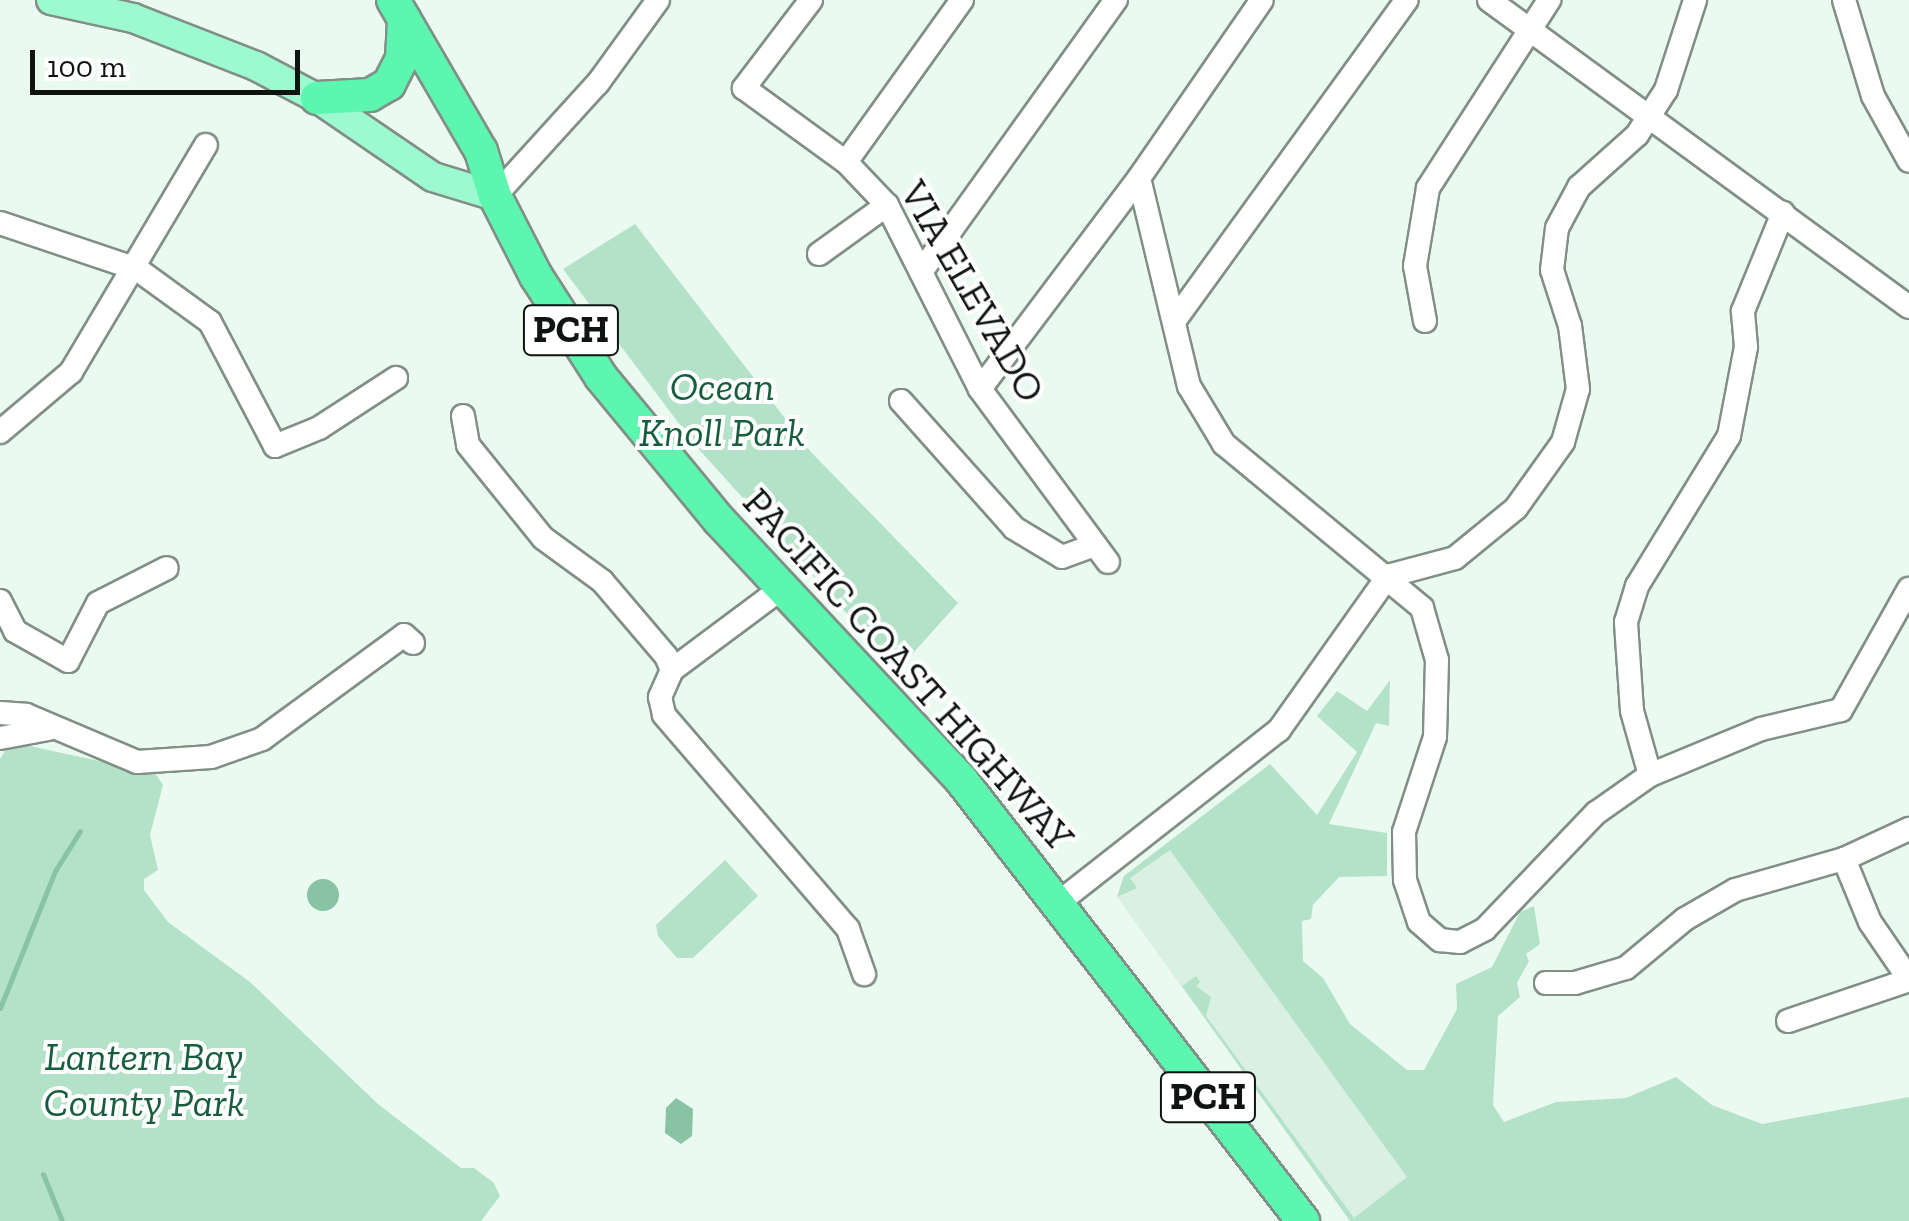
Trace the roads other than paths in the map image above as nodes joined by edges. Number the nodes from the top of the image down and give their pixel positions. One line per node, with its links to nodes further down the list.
1 (51, 0): 14 (main road)
2 (658, 0): 20 (street)
3 (811, 0): 18 (street, VIA ELEVADO)
4 (962, 0): 18 (street)
5 (1116, 0): 26 (street)
6 (1262, 0): 19 (street)
7 (1407, 0): 28 (street)
8 (1489, 0): 13 (street)
9 (1549, 0): 13 (street)
10 (1695, 0): 15 (street)
11 (1844, 0): 17 (street)
12 (398, 9): 14 (highway); 20 (highway, PACIFIC COAST HIGHWAY / PCH)
13 (1532, 31): 15 (street); 29 (street)
14 (317, 98): 20 (main road)
15 (1649, 117): 22 (street); 36 (street)
16 (206, 144): 25 (street)
17 (1909, 160)
18 (846, 162): 21 (street, VIA ELEVADO)
19 (1139, 178): 28 (street); 31 (street)
20 (495, 196): 37 (highway, PACIFIC COAST HIGHWAY / PCH)
21 (887, 205): 24 (street); 26 (street, VIA ELEVADO)
22 (1783, 213): 27 (street); 45 (street)
23 (0, 223): 25 (street)
24 (820, 254)
25 (137, 269): 30 (street); 34 (street)
26 (921, 272): 31 (street, VIA ELEVADO)
27 (1909, 307)
28 (1175, 320): 36 (street)
29 (1425, 321)
30 (396, 378)
31 (980, 389): 32 (street, VIA ELEVADO)
32 (902, 401)
33 (463, 416): 41 (street)
34 (0, 432)
35 (167, 568): 39 (street)
36 (1388, 576): 45 (street); 48 (street)
37 (782, 588): 41 (street); 48 (highway, PACIFIC COAST HIGHWAY / PCH)
38 (1909, 590): 45 (street)
39 (0, 601)
40 (413, 643): 43 (street)
41 (672, 670): 49 (street)
42 (0, 713): 43 (street)
43 (48, 729): 44 (street)
44 (0, 738)
45 (1650, 776)
46 (1909, 829): 47 (street)
47 (1844, 859): 50 (street); 51 (street)
48 (1058, 903): 53 (highway, PACIFIC COAST HIGHWAY / PCH)
49 (864, 974)
50 (1909, 979): 52 (street)
51 (1546, 982)
52 (1788, 1021)
53 (1303, 1221)

